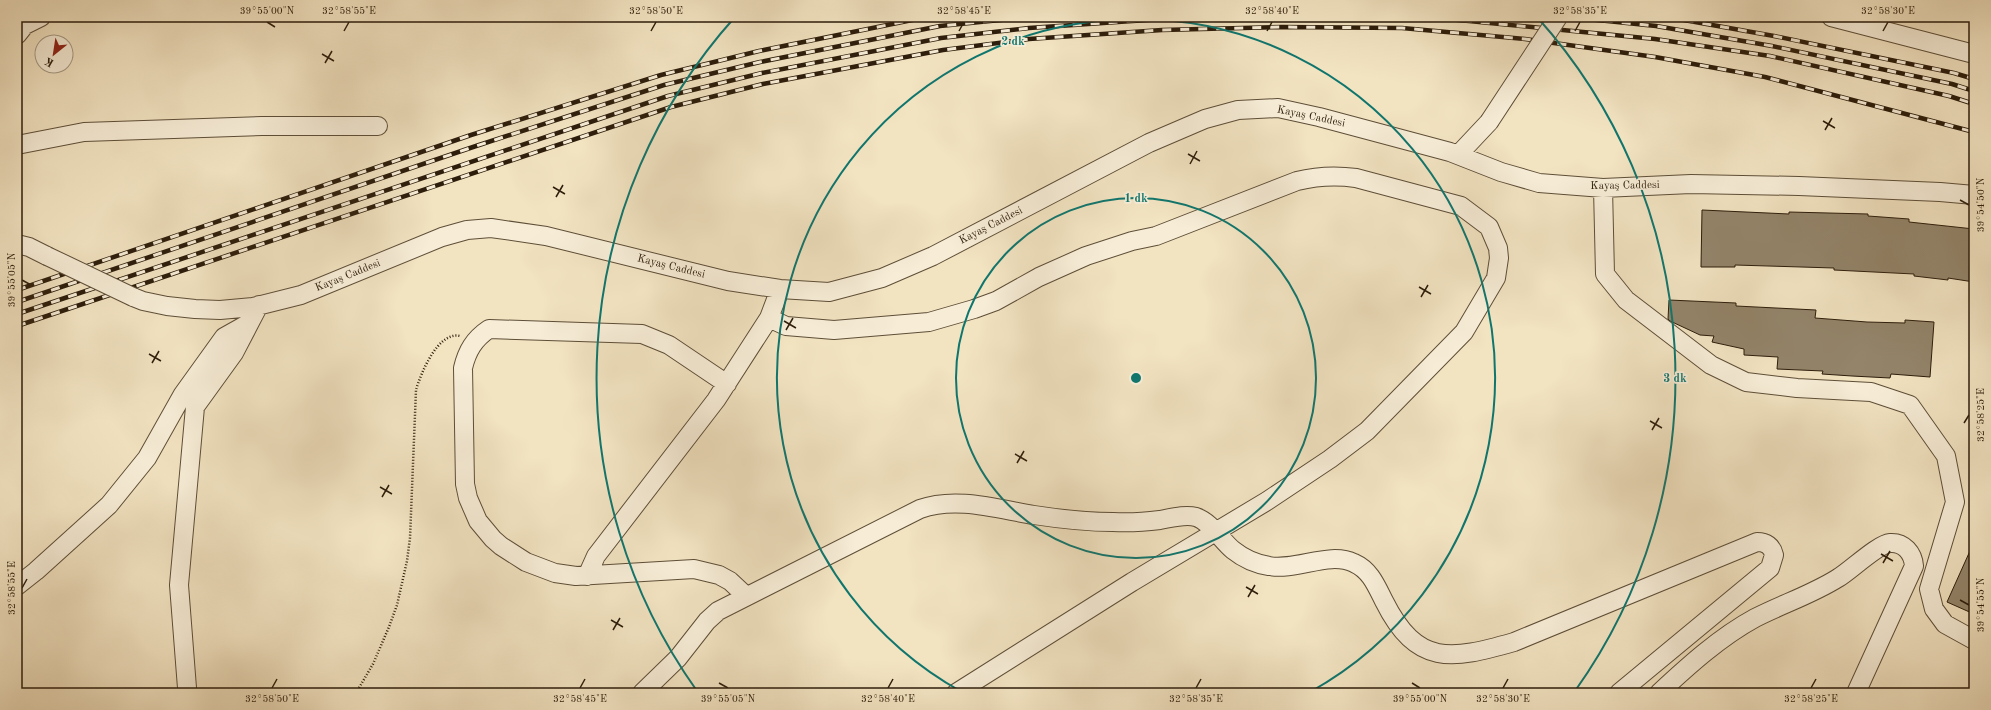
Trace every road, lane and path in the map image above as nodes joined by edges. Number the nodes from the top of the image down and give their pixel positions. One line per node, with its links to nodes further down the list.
1 (41, 17): 4 (street)
2 (1558, 17): 8 (street, bridge)
3 (1832, 17): 5 (street)
4 (17, 35)
5 (1974, 54)
6 (378, 126): 7 (street)
7 (17, 145)
8 (1458, 155): 9 (street, Kayaş Caddesi); 12 (street, Kayaş Caddesi)
9 (1603, 188): 10 (street, Kayaş Caddesi); 22 (street)
10 (1974, 195)
11 (17, 244): 13 (street, Kayaş Caddesi, bridge)
12 (780, 289): 13 (street, Kayaş Caddesi); 14 (street)
13 (259, 305): 15 (street)
14 (769, 318): 17 (street); 18 (street)
15 (249, 323): 20 (street); 23 (street)
16 (473, 343): 17 (street); 19 (street); 24 (path)
17 (727, 384): 19 (street)
18 (1215, 532): 21 (street); 26 (street); 27 (street)
19 (587, 576): 21 (street)
20 (17, 586)
21 (745, 596): 25 (street)
22 (1974, 640)
23 (187, 688)
24 (356, 693)
25 (642, 693)
26 (956, 693)
27 (1619, 693)
28 (1659, 693): 29 (street)
29 (1856, 693)

